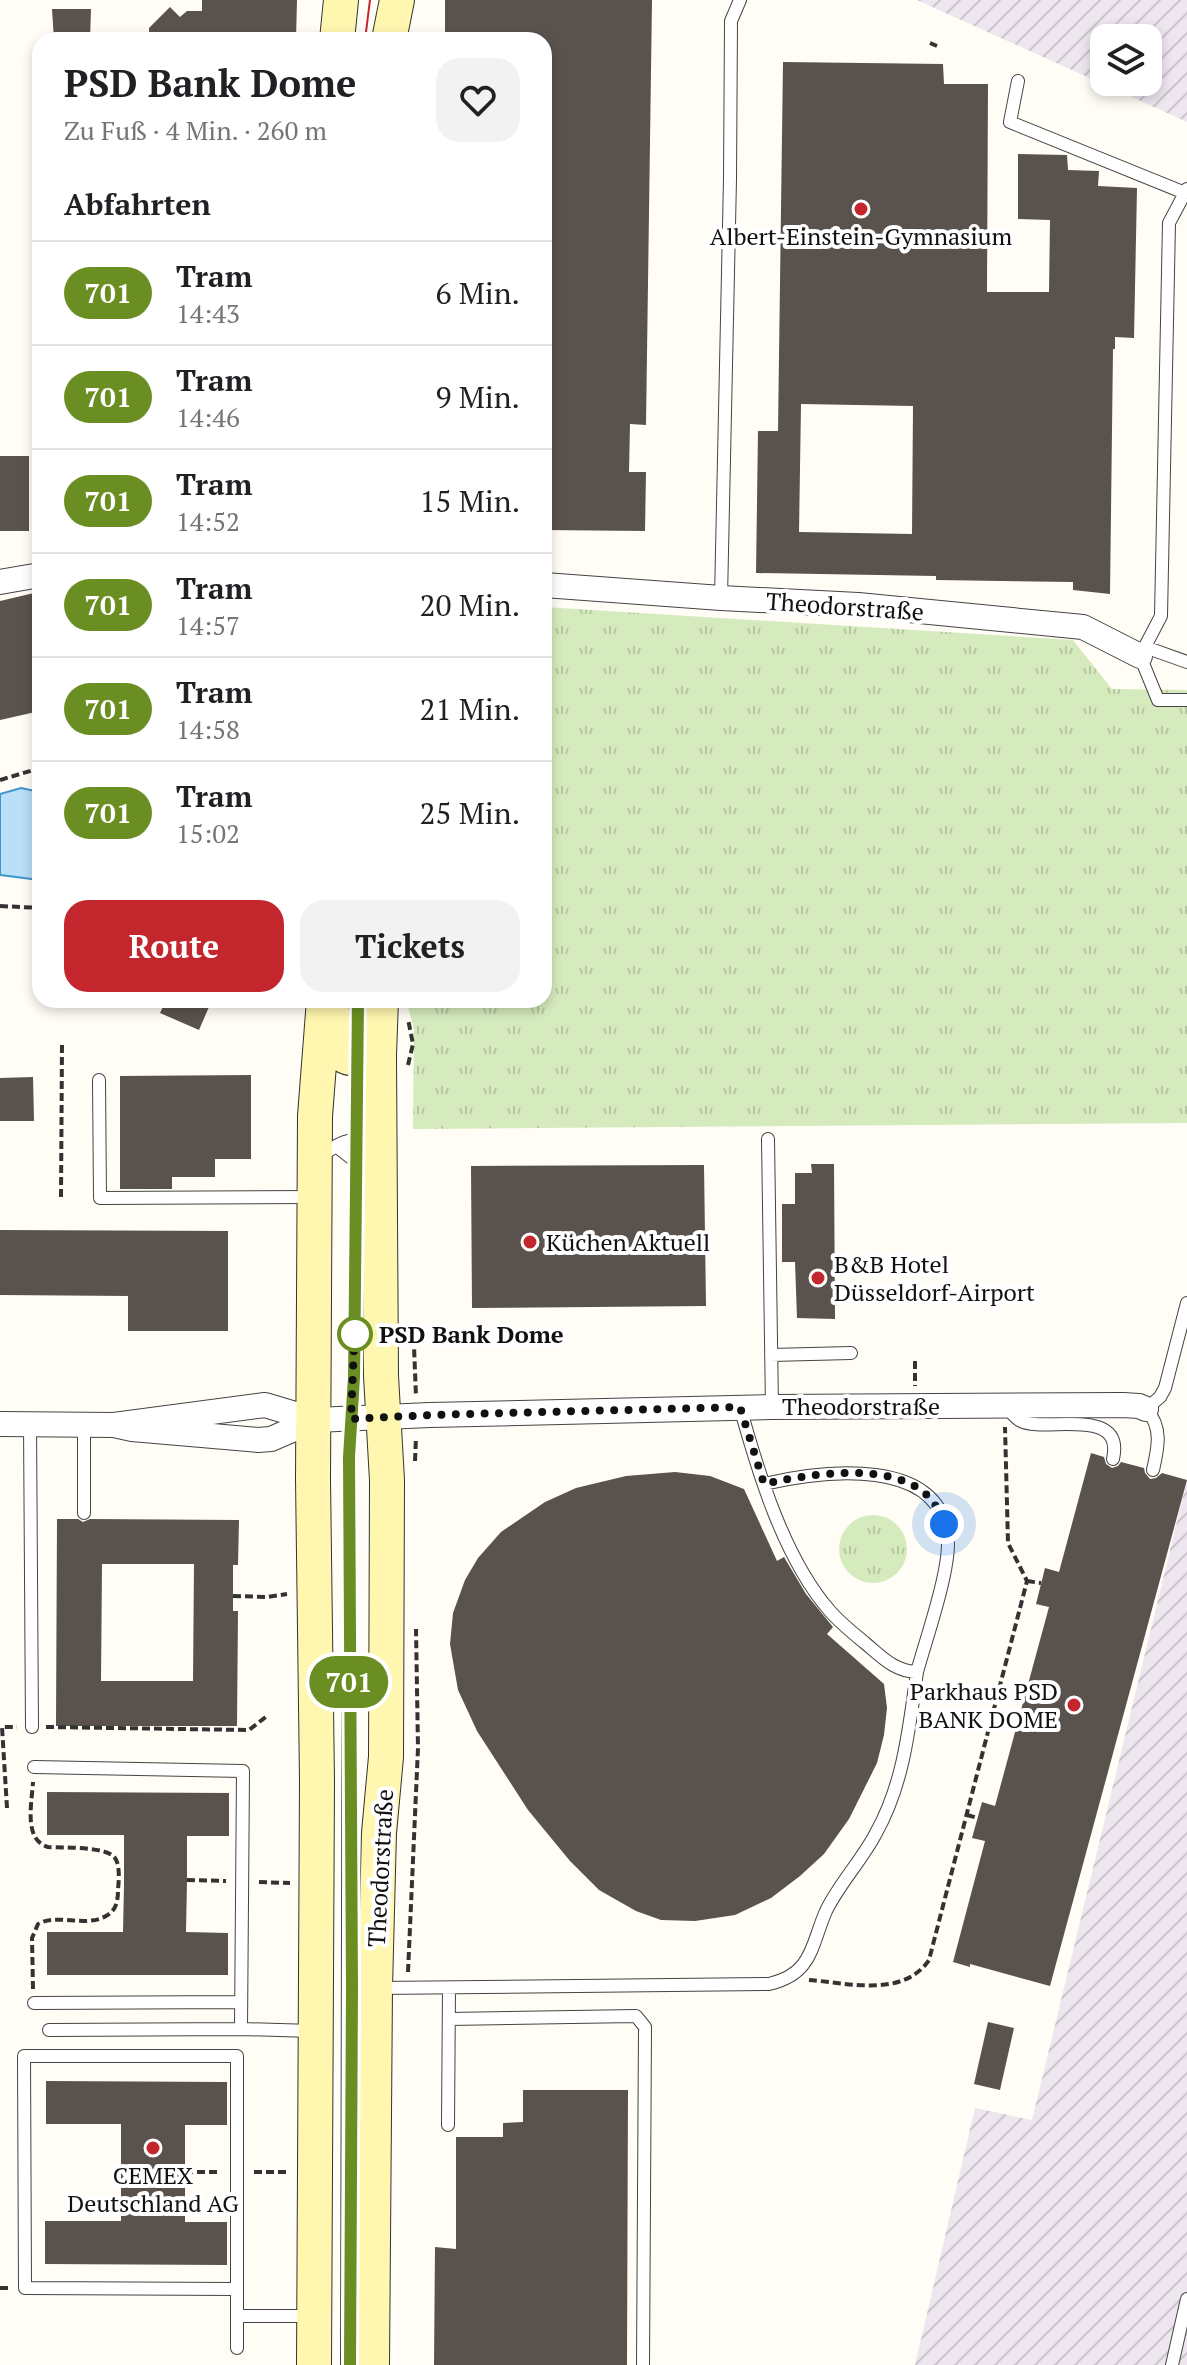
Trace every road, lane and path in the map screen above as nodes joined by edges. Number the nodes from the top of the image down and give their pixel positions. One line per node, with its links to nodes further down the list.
1 (341, 0): 4 (main road)
2 (397, 0): 5 (main road)
3 (740, 0): 13 (lane)
4 (338, 32)
5 (391, 32)
6 (930, 43): 7 (path)
7 (937, 46)
8 (1018, 81): 9 (lane)
9 (1186, 191): 14 (lane)
10 (32, 576): 11 (street)
11 (0, 582)
12 (552, 586): 13 (street, Theodorstraße)
13 (721, 598): 14 (street, Theodorstraße)
14 (1142, 652): 15 (lane); 16 (lane)
15 (1187, 662)
16 (1187, 700)
17 (32, 770): 18 (path)
18 (0, 780)
19 (0, 906): 20 (path)
20 (32, 908)
21 (326, 1008): 28 (main road)
22 (330, 1008): 25 (main road)
23 (381, 1008): 25 (main road, Theodorstraße)
24 (62, 1045): 30 (path)
25 (379, 1055): 29 (main road, Theodorstraße)
26 (99, 1080): 31 (lane)
27 (768, 1139): 34 (lane)
28 (326, 1153): 29 (lane); 31 (main road); 39 (lane)
29 (381, 1161): 39 (main road, Theodorstraße)
30 (61, 1197)
31 (315, 1197): 40 (main road)
32 (1187, 1303): 38 (lane)
33 (851, 1353): 34 (lane)
34 (771, 1355): 37 (lane)
35 (1004, 1406): 37 (street, Theodorstraße); 38 (street, Theodorstraße); 45 (lane); 49 (path)
36 (740, 1407): 37 (street, Theodorstraße); 39 (street, Theodorstraße); 47 (lane)
37 (772, 1407)
38 (1146, 1409): 46 (lane)
39 (368, 1419): 40 (street, Theodorstraße); 62 (main road, Theodorstraße)
40 (315, 1420): 44 (street); 44 (street); 51 (main road)
41 (0, 1424): 42 (street)
42 (30, 1424): 43 (street); 55 (lane)
43 (84, 1424): 44 (street); 48 (lane)
44 (114, 1425)
45 (1113, 1459)
46 (1153, 1470)
47 (764, 1484): 53 (lane); 53 (lane)
48 (84, 1513)
49 (1027, 1581): 50 (path); 58 (path)
50 (1041, 1583)
51 (315, 1590): 52 (path); 60 (main road)
52 (233, 1596)
53 (917, 1672): 61 (lane)
54 (267, 1716): 55 (path)
55 (32, 1727): 57 (path)
56 (34, 1767): 64 (lane); 65 (path)
57 (7, 1808)
58 (967, 1815): 59 (path); 61 (path)
59 (978, 1818)
60 (318, 1926): 62 (main road); 69 (main road)
61 (792, 1975): 63 (lane)
62 (361, 1987): 63 (lane); 79 (lane); 80 (main road, Theodorstraße)
63 (449, 1988): 66 (lane)
64 (241, 2002): 65 (lane); 67 (lane)
65 (34, 2003)
66 (449, 2019): 70 (lane); 81 (lane)
67 (241, 2029): 68 (lane); 69 (lane)
68 (49, 2030)
69 (316, 2031): 74 (main road)
70 (448, 2125)
71 (237, 2289): 71 (lane); 73 (lane)
72 (1187, 2299): 77 (lane)
73 (237, 2316): 74 (lane); 75 (lane)
74 (315, 2316): 78 (main road)
75 (237, 2348)
76 (1187, 2360): 77 (lane)
77 (1172, 2361)
78 (314, 2365)
79 (347, 2365)
80 (372, 2365)
81 (643, 2365)

